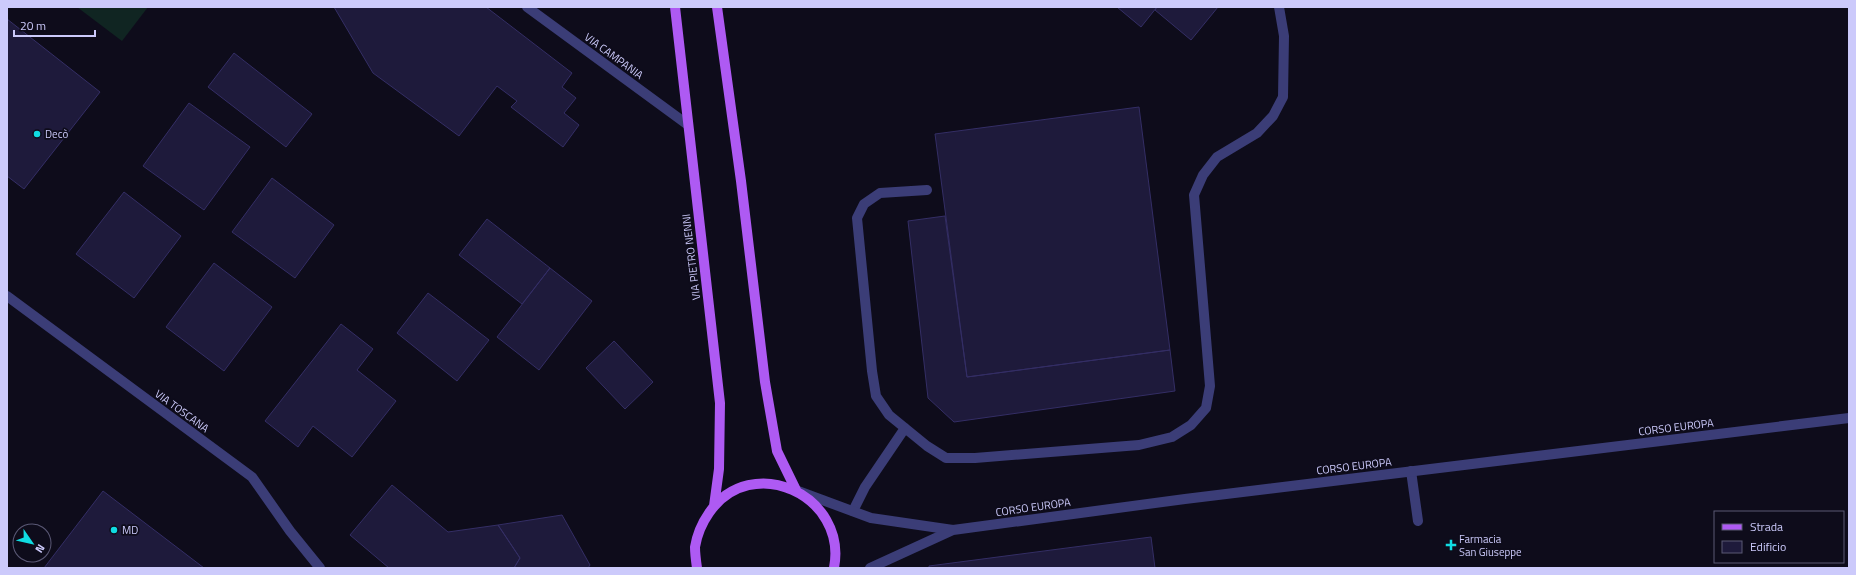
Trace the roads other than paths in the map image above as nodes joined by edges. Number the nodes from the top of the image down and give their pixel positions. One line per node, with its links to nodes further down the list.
1 (527, 7): 5 (street, VIA CAMPANIA)
2 (675, 7): 5 (main road, VIA PIETRO NENNI)
3 (717, 7): 11 (main road)
4 (1279, 7): 9 (street)
5 (688, 125): 12 (main road, VIA PIETRO NENNI)
6 (927, 190): 9 (street)
7 (7, 296): 16 (street, VIA TOSCANA)
8 (1849, 418): 10 (street, CORSO EUROPA)
9 (905, 428): 13 (street)
10 (1411, 471): 14 (street); 15 (street, CORSO EUROPA)
11 (796, 490): 12 (main road); 13 (street); 18 (main road)
12 (714, 506): 17 (main road)
13 (853, 511): 15 (street)
14 (1418, 521)
15 (952, 530): 19 (street, CORSO EUROPA)
16 (320, 568)
17 (696, 568)
18 (834, 568)
19 (870, 568)

